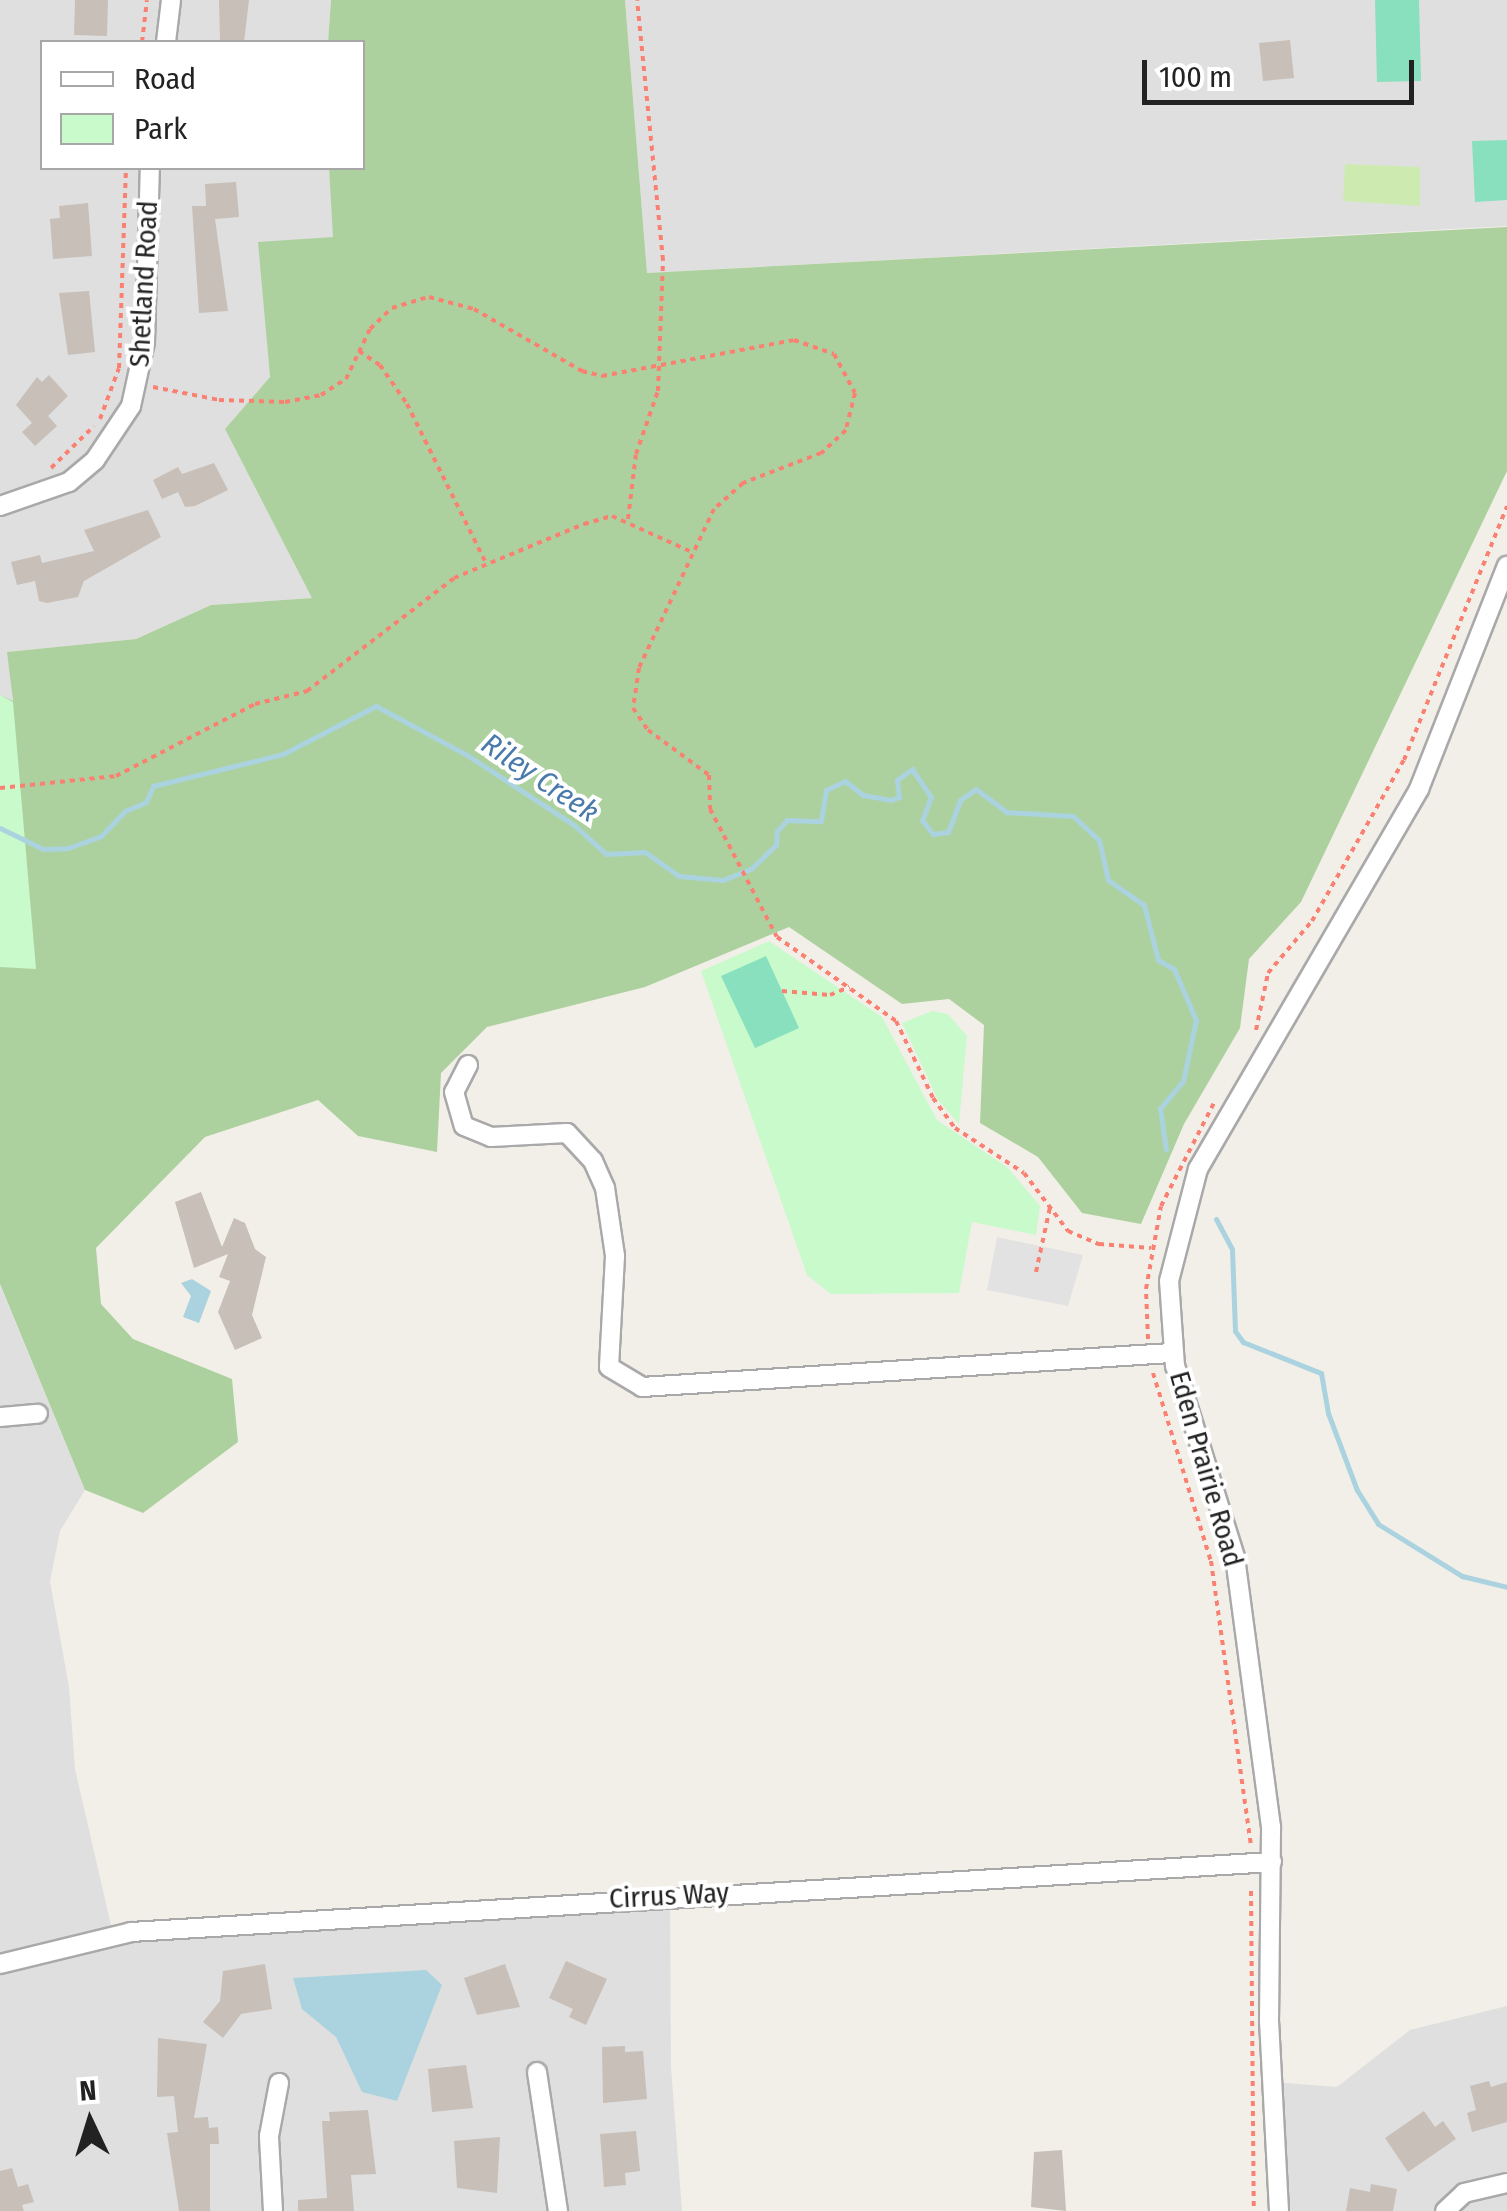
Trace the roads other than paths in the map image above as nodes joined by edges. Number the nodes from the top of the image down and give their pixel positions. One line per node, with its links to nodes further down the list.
1 (171, 0): 2 (street)
2 (166, 40)
3 (150, 170): 4 (street, Shetland Road)
4 (0, 506)
5 (1507, 566): 7 (street, Eden Prairie Road)
6 (468, 1065): 7 (street)
7 (1172, 1353): 10 (street, Eden Prairie Road)
8 (38, 1414): 9 (street)
9 (0, 1416)
10 (1263, 1862): 11 (street, Cirrus Way); 17 (street, Eden Prairie Road)
11 (0, 1964)
12 (537, 2072): 16 (street)
13 (280, 2082): 15 (street)
14 (1507, 2184): 18 (street)
15 (272, 2211)
16 (558, 2211)
17 (1279, 2211)
18 (1445, 2211)

